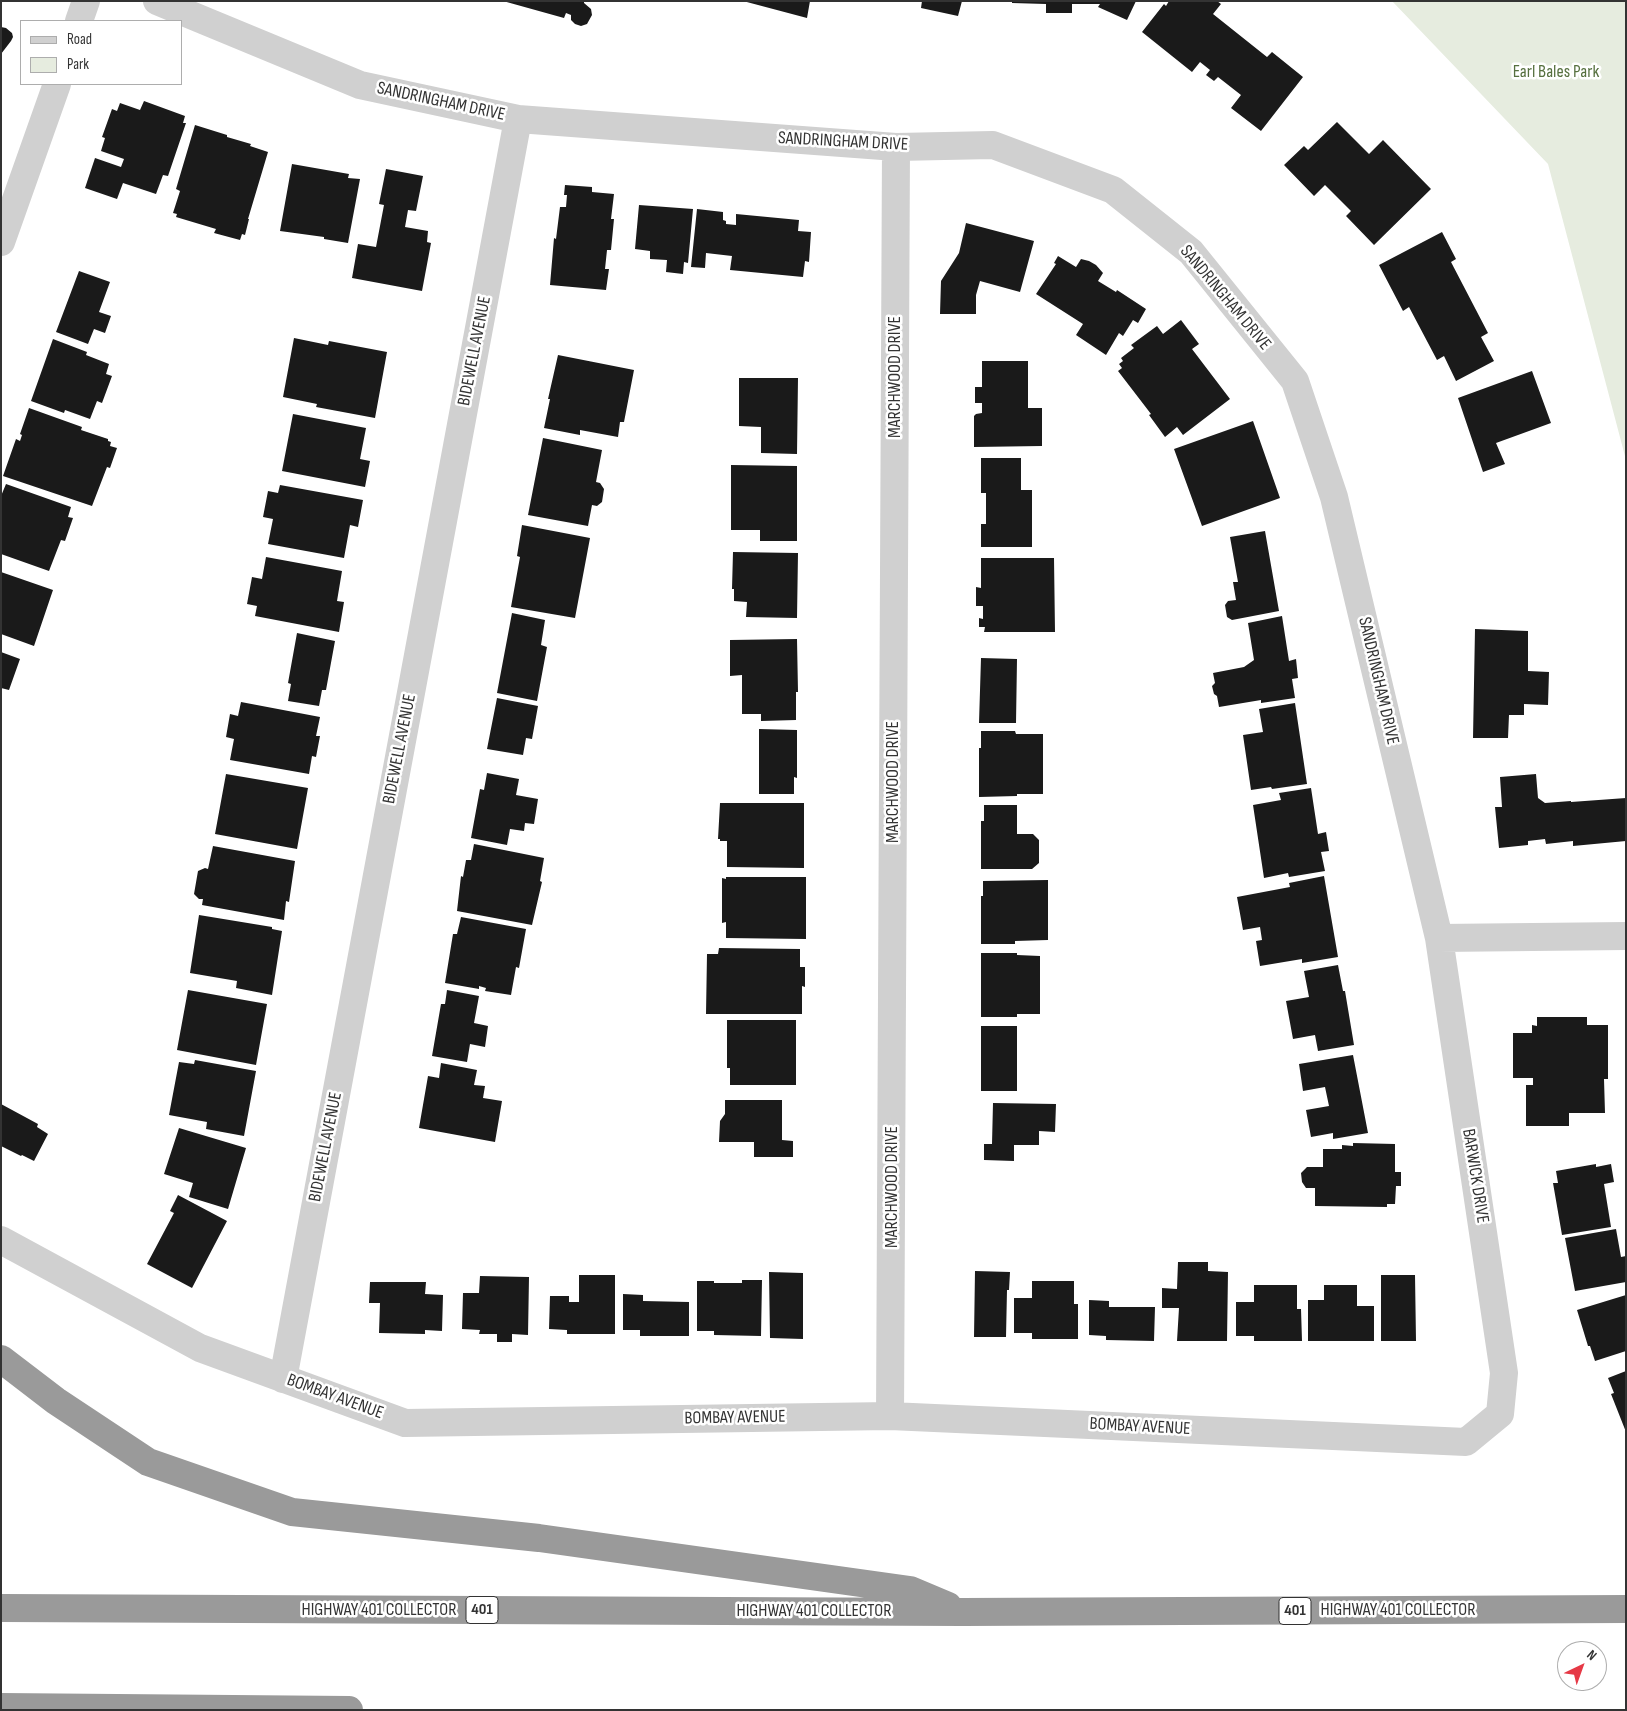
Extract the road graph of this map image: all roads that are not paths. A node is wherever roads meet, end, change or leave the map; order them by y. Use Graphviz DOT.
graph roads {
  1 [pos="86,1"];
  2 [pos="157,1"];
  3 [pos="79,20"];
  4 [pos="57,85"];
  5 [pos="518,119"];
  6 [pos="896,147"];
  7 [pos="1,242"];
  8 [pos="1626,936"];
  9 [pos="1439,938"];
  10 [pos="1,1240"];
  11 [pos="1,1359"];
  12 [pos="283,1379"];
  13 [pos="1500,1414"];
  14 [pos="890,1416"];
  15 [pos="1,1608"];
  16 [pos="1626,1609"];
  17 [pos="964,1612"];
  18 [pos="1,1707"];
  19 [pos="349,1710"];
  1 -- 3 [label="street"];
  2 -- 5 [label="street, SANDRINGHAM DRIVE"];
  4 -- 7 [label="street"];
  5 -- 6 [label="street, SANDRINGHAM DRIVE"];
  5 -- 12 [label="street, BIDEWELL AVENUE"];
  6 -- 9 [label="street, SANDRINGHAM DRIVE"];
  6 -- 14 [label="street, MARCHWOOD DRIVE"];
  8 -- 9 [label="street"];
  9 -- 13 [label="street, BARWICK DRIVE"];
  10 -- 12 [label="street, BOMBAY AVENUE"];
  11 -- 17 [label="highway"];
  12 -- 14 [label="street, BOMBAY AVENUE"];
  13 -- 14 [label="street, BOMBAY AVENUE"];
  15 -- 17 [label="highway, HIGHWAY 401 COLLECTOR / 401"];
  16 -- 17 [label="highway, HIGHWAY 401 COLLECTOR / 401"];
  18 -- 19 [label="highway"];
}
